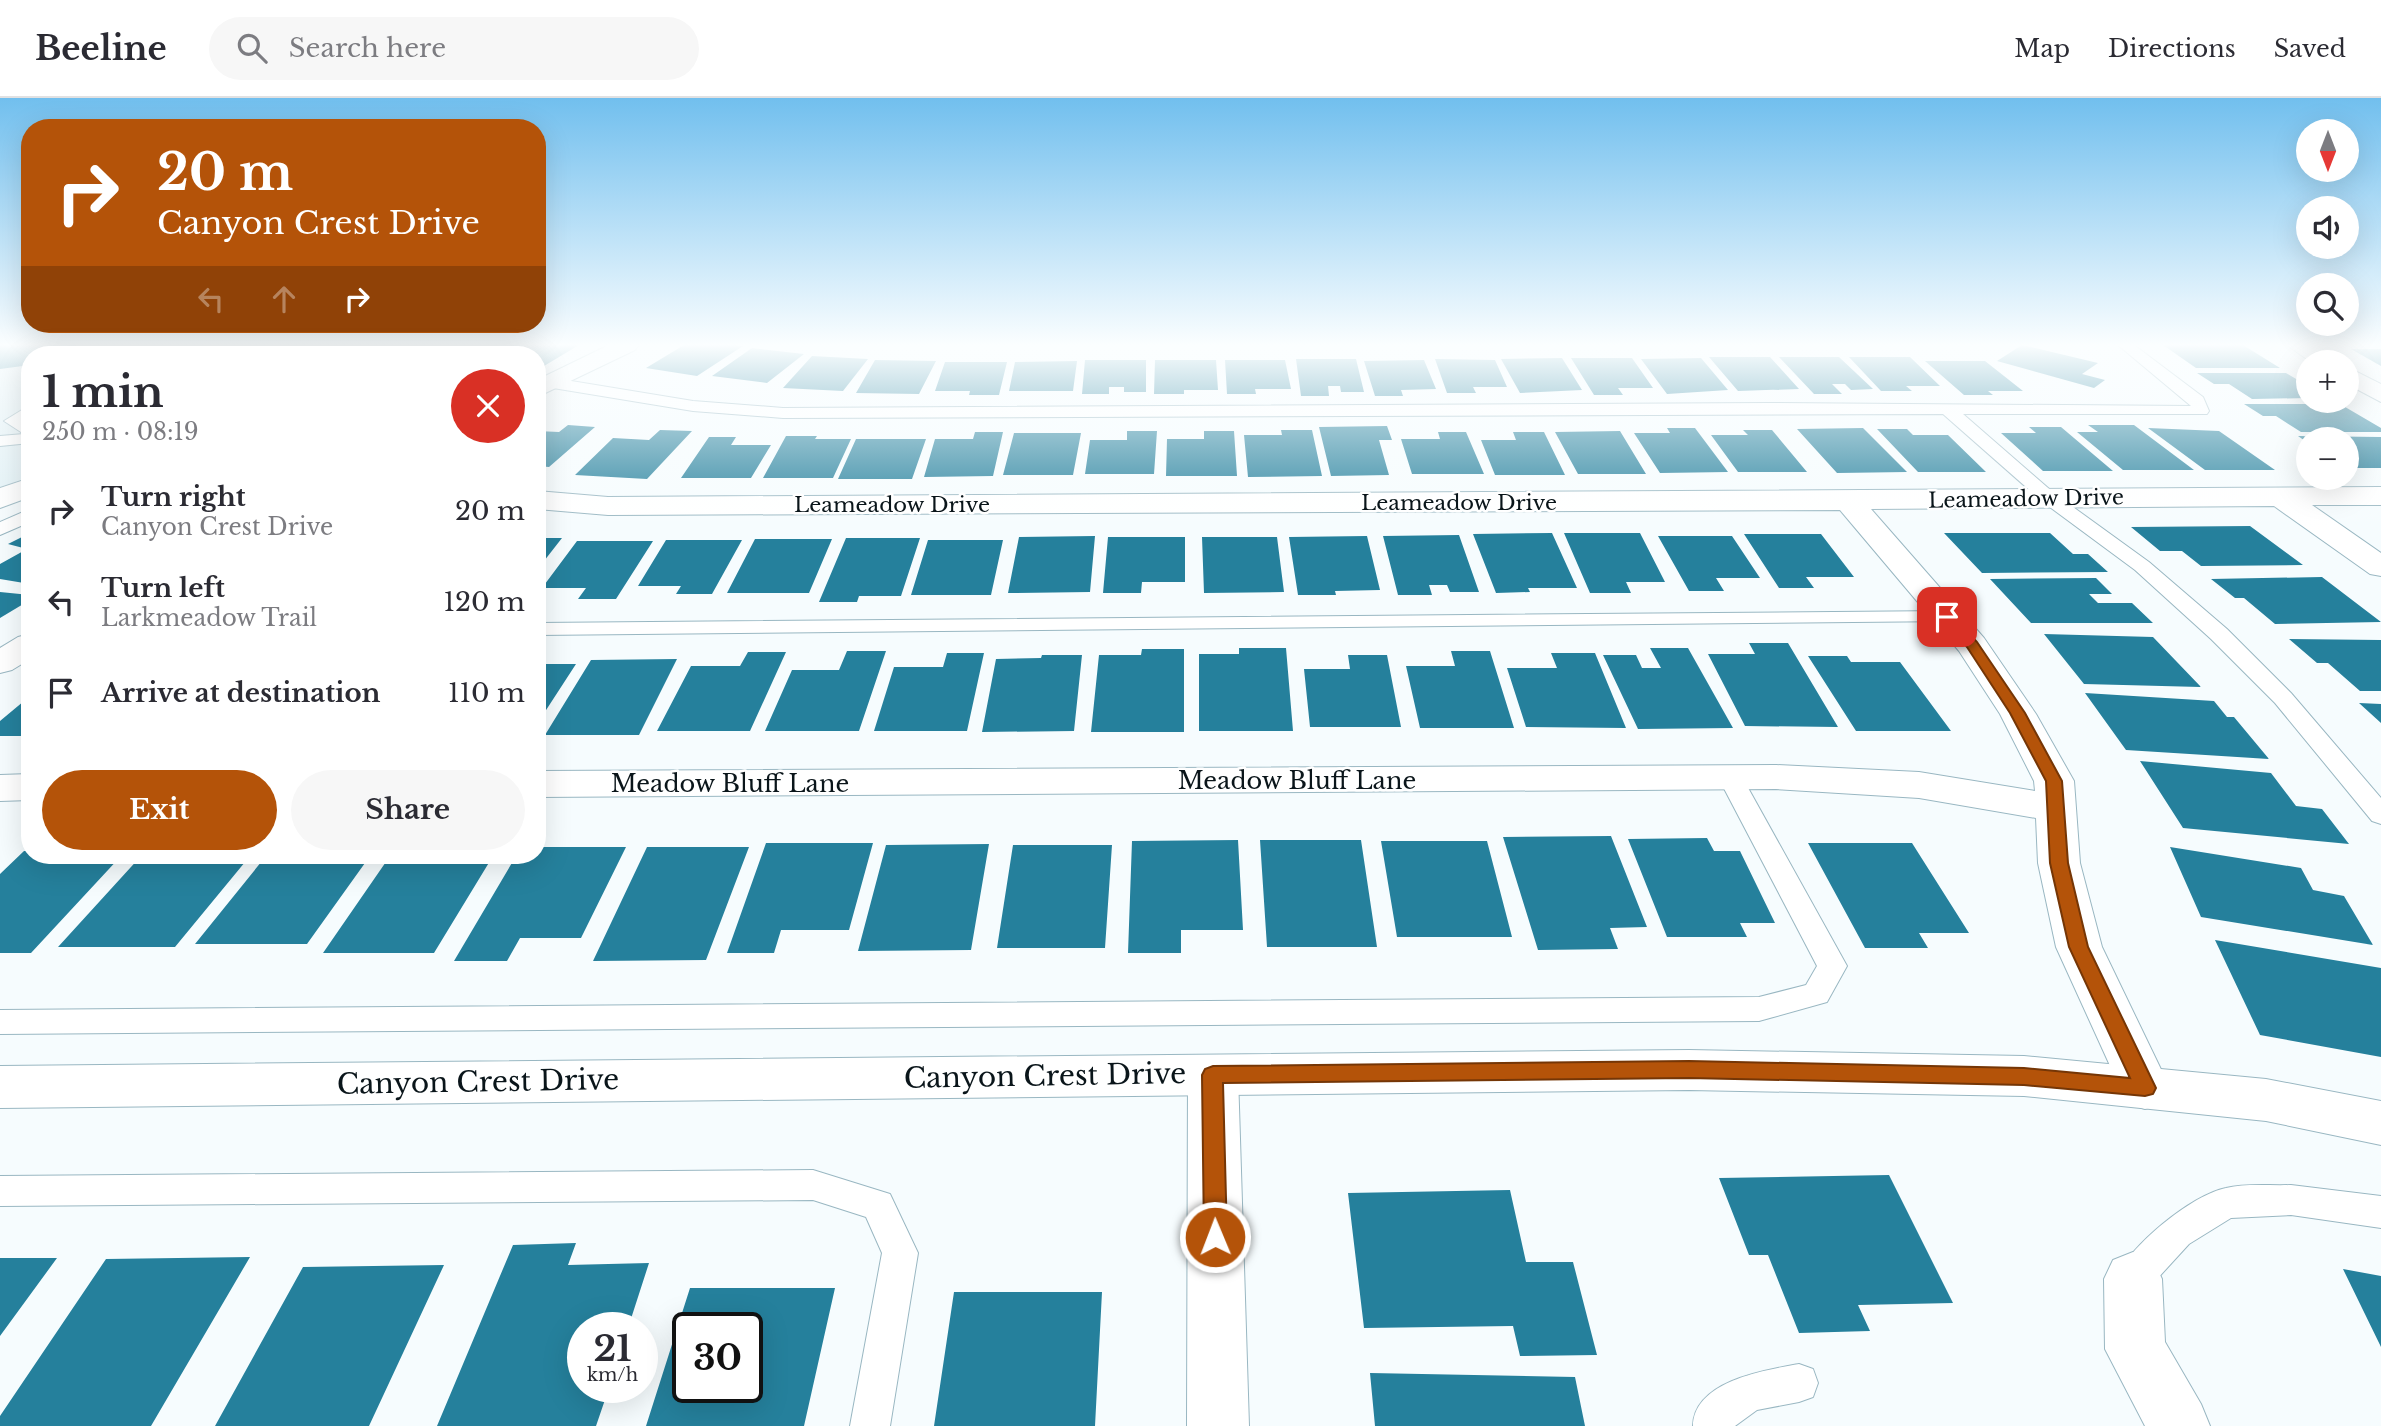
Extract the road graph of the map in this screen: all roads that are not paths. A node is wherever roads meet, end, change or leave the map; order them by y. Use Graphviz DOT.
graph roads {
  1 [pos="706,407"];
  2 [pos="2200,407"];
  3 [pos="1949,411"];
  4 [pos="21,416"];
  5 [pos="21,426"];
  6 [pos="21,439"];
  7 [pos="0,441"];
  8 [pos="21,490"];
  9 [pos="2381,496"];
  10 [pos="2281,497"];
  11 [pos="2049,498"];
  12 [pos="0,499"];
  13 [pos="546,501"];
  14 [pos="1848,501"];
  15 [pos="21,520"];
  16 [pos="0,530"];
  17 [pos="2381,567"];
  18 [pos="1947,617"];
  19 [pos="546,629"];
  20 [pos="21,650"];
  21 [pos="0,663"];
  22 [pos="1730,777"];
  23 [pos="546,784"];
  24 [pos="21,787"];
  25 [pos="0,788"];
  26 [pos="2056,808"];
  27 [pos="2381,814"];
  28 [pos="0,1022"];
  29 [pos="1213,1075"];
  30 [pos="0,1087"];
  31 [pos="2145,1088"];
  32 [pos="2381,1123"];
  33 [pos="0,1191"];
  34 [pos="2381,1212"];
  35 [pos="2133,1279"];
  36 [pos="1799,1382"];
  37 [pos="870,1426"];
  38 [pos="1219,1426"];
  39 [pos="1713,1426"];
  40 [pos="2179,1426"];
  1 -- 3 [label="lane"];
  2 -- 3 [label="lane"];
  3 -- 11 [label="lane"];
  4 -- 5 [label="lane"];
  6 -- 7 [label="lane"];
  8 -- 12 [label="street"];
  9 -- 10 [label="street, Leameadow Drive"];
  10 -- 11 [label="street, Leameadow Drive"];
  10 -- 17 [label="street"];
  11 -- 14 [label="street, Leameadow Drive"];
  11 -- 27 [label="lane"];
  13 -- 14 [label="street, Leameadow Drive"];
  14 -- 18 [label="street"];
  15 -- 16 [label="lane"];
  18 -- 19 [label="lane"];
  18 -- 26 [label="street"];
  20 -- 21 [label="street"];
  22 -- 23 [label="street, Meadow Bluff Lane"];
  22 -- 26 [label="street, Meadow Bluff Lane"];
  22 -- 28 [label="lane"];
  24 -- 25 [label="street"];
  26 -- 31 [label="street"];
  29 -- 30 [label="street, Canyon Crest Drive"];
  29 -- 31 [label="street, Canyon Crest Drive"];
  29 -- 38 [label="street"];
  31 -- 32 [label="street, Canyon Crest Drive"];
  33 -- 37 [label="lane"];
  34 -- 35 [label="lane"];
  35 -- 40 [label="street"];
  36 -- 39 [label="lane"];
}
